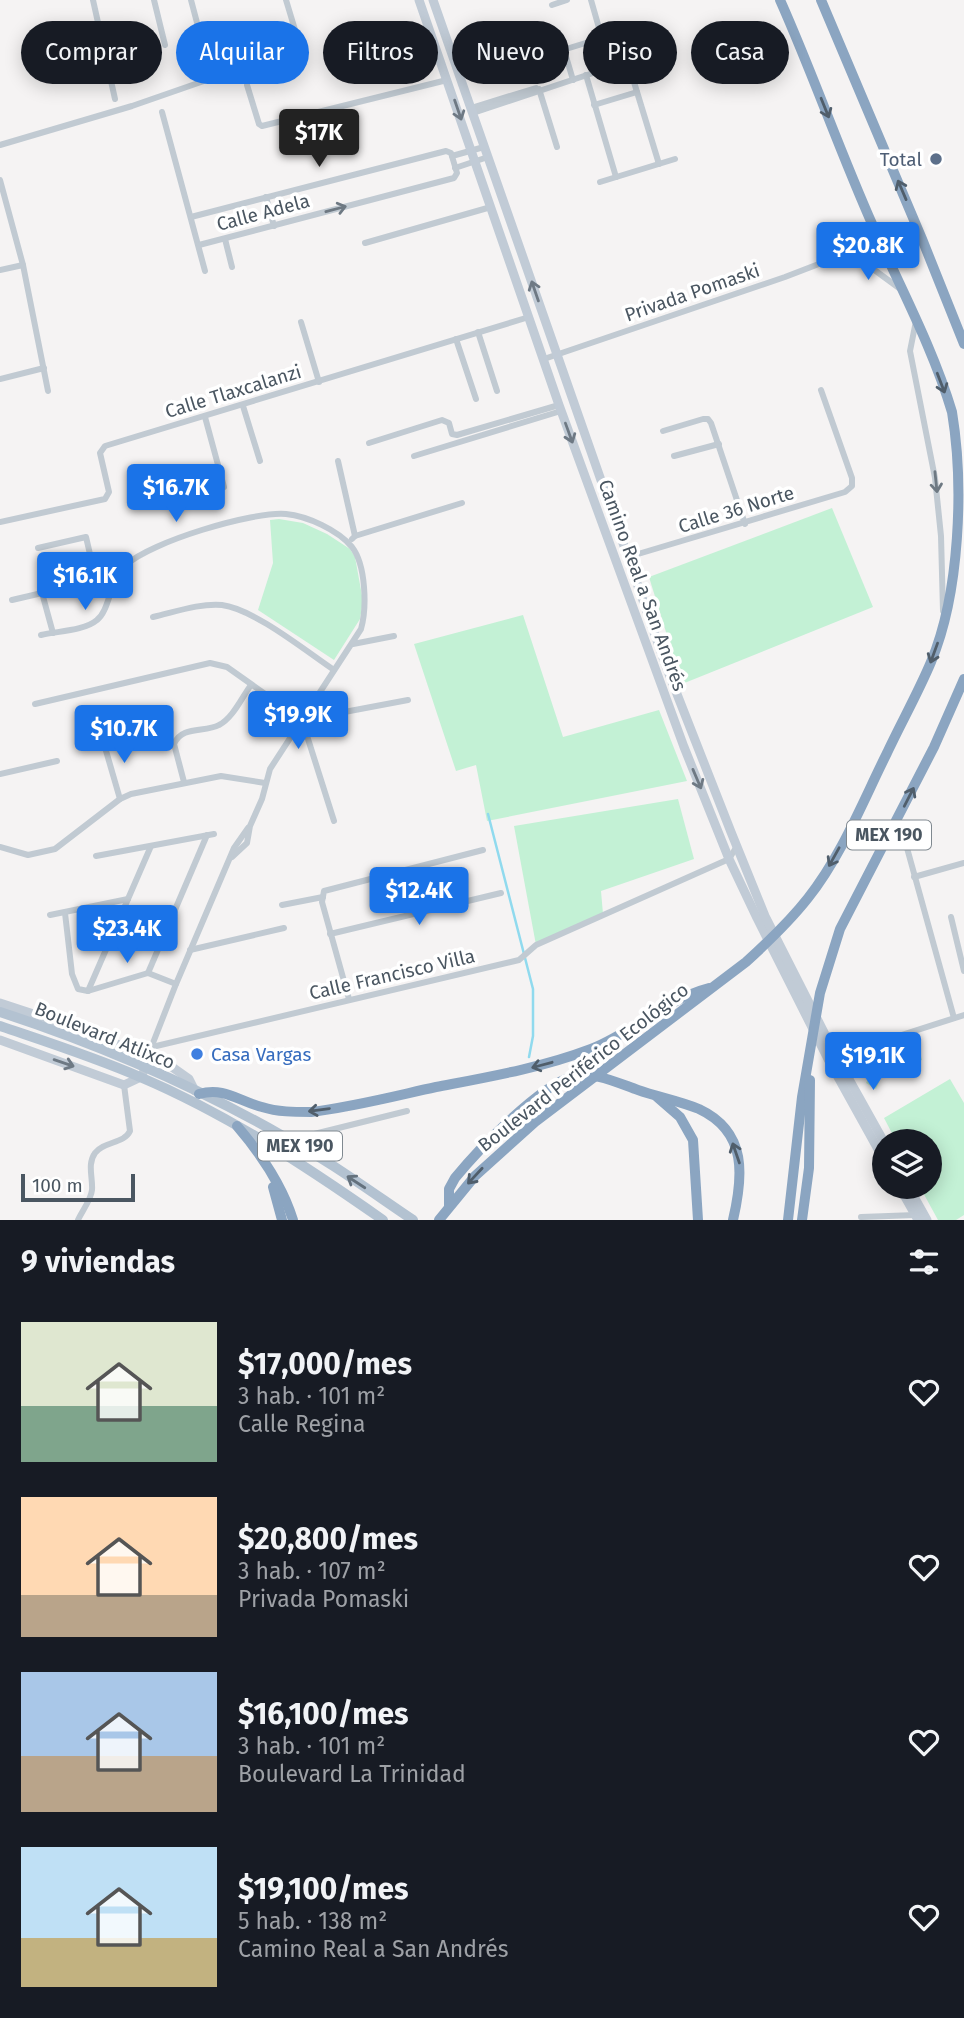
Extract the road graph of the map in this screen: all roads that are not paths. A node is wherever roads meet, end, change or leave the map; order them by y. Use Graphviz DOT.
graph roads {
  1 [pos="93,0"];
  2 [pos="154,0"];
  3 [pos="191,0"];
  4 [pos="286,0"];
  5 [pos="419,0"];
  6 [pos="433,0"];
  7 [pos="567,0"];
  8 [pos="592,0"];
  9 [pos="780,0"];
  10 [pos="821,0"];
  11 [pos="552,5"];
  12 [pos="197,21"];
  13 [pos="292,21"];
  14 [pos="598,21"];
  15 [pos="583,43"];
  16 [pos="164,45"];
  17 [pos="583,76"];
  18 [pos="447,80"];
  19 [pos="573,80"];
  20 [pos="195,84"];
  21 [pos="588,84"];
  22 [pos="635,84"];
  23 [pos="247,85"];
  24 [pos="539,89"];
  25 [pos="637,92"];
  26 [pos="115,99"];
  27 [pos="594,105"];
  28 [pos="472,111"];
  29 [pos="162,112"];
  30 [pos="0,145"];
  31 [pos="484,147"];
  32 [pos="557,147"];
  33 [pos="471,150"];
  34 [pos="450,154"];
  35 [pos="488,157"];
  36 [pos="675,159"];
  37 [pos="475,161"];
  38 [pos="659,164"];
  39 [pos="455,168"];
  40 [pos="616,177"];
  41 [pos="0,180"];
  42 [pos="600,181"];
  43 [pos="266,197"];
  44 [pos="491,207"];
  45 [pos="191,217"];
  46 [pos="274,226"];
  47 [pos="876,231"];
  48 [pos="225,239"];
  49 [pos="365,243"];
  50 [pos="199,245"];
  51 [pos="850,252"];
  52 [pos="23,265"];
  53 [pos="232,267"];
  54 [pos="0,270"];
  55 [pos="205,271"];
  56 [pos="901,290"];
  57 [pos="528,317"];
  58 [pos="916,319"];
  59 [pos="301,322"];
  60 [pos="478,332"];
  61 [pos="456,339"];
  62 [pos="964,345"];
  63 [pos="558,355"];
  64 [pos="544,359"];
  65 [pos="44,368"];
  66 [pos="0,379"];
  67 [pos="319,382"];
  68 [pos="821,390"];
  69 [pos="48,391"];
  70 [pos="497,391"];
  71 [pos="476,399"];
  72 [pos="243,406"];
  73 [pos="560,408"];
  74 [pos="205,417"];
  75 [pos="663,431"];
  76 [pos="369,443"];
  77 [pos="719,444"];
  78 [pos="592,455"];
  79 [pos="414,456"];
  80 [pos="674,456"];
  81 [pos="579,460"];
  82 [pos="260,461"];
  83 [pos="338,461"];
  84 [pos="224,486"];
  85 [pos="462,503"];
  86 [pos="0,522"];
  87 [pos="744,524"];
  88 [pos="355,536"];
  89 [pos="349,544"];
  90 [pos="38,548"];
  91 [pos="628,557"];
  92 [pos="112,585"];
  93 [pos="12,600"];
  94 [pos="153,617"];
  95 [pos="944,623"];
  96 [pos="53,633"];
  97 [pos="41,635"];
  98 [pos="394,636"];
  99 [pos="353,644"];
  100 [pos="334,670"];
  101 [pos="964,679"];
  102 [pos="251,685"];
  103 [pos="408,700"];
  104 [pos="35,704"];
  105 [pos="302,720"];
  106 [pos="102,737"];
  107 [pos="694,740"];
  108 [pos="684,747"];
  109 [pos="57,761"];
  110 [pos="0,774"];
  111 [pos="184,782"];
  112 [pos="265,783"];
  113 [pos="120,799"];
  114 [pos="334,821"];
  115 [pos="151,846"];
  116 [pos="737,846"];
  117 [pos="0,847"];
  118 [pos="907,848"];
  119 [pos="483,850"];
  120 [pos="96,856"];
  121 [pos="729,859"];
  122 [pos="964,863"];
  123 [pos="914,877"];
  124 [pos="501,893"];
  125 [pos="323,894"];
  126 [pos="128,899"];
  127 [pos="282,905"];
  128 [pos="65,913"];
  129 [pos="50,915"];
  130 [pos="951,917"];
  131 [pos="284,928"];
  132 [pos="330,934"];
  133 [pos="190,950"];
  134 [pos="964,971"];
  135 [pos="148,973"];
  136 [pos="176,984"];
  137 [pos="715,986"];
  138 [pos="88,991"];
  139 [pos="349,999"];
  140 [pos="0,1004"];
  141 [pos="7,1011"];
  142 [pos="964,1015"];
  143 [pos="954,1018"];
  144 [pos="1,1028"];
  145 [pos="0,1040"];
  146 [pos="152,1046"];
  147 [pos="810,1056"];
  148 [pos="149,1057"];
  149 [pos="832,1058"];
  150 [pos="143,1072"];
  151 [pos="124,1085"];
  152 [pos="197,1093"];
  153 [pos="656,1096"];
  154 [pos="407,1111"];
  155 [pos="235,1124"];
  156 [pos="876,1129"];
  157 [pos="872,1136"];
  158 [pos="290,1140"];
  159 [pos="907,1199"];
  160 [pos="915,1199"];
  161 [pos="449,1206"];
  162 [pos="861,1217"];
  163 [pos="917,1217"];
  164 [pos="78,1220"];
  165 [pos="282,1220"];
  166 [pos="293,1220"];
  167 [pos="383,1220"];
  168 [pos="413,1220"];
  169 [pos="439,1220"];
  170 [pos="698,1220"];
  171 [pos="733,1220"];
  172 [pos="788,1220"];
  173 [pos="802,1220"];
  174 [pos="926,1220"];
  1 -- 26 [label="street"];
  2 -- 16 [label="street"];
  3 -- 12 [label="street"];
  4 -- 13 [label="street"];
  5 -- 18 [label="main road, Camino Real a San Andrés"];
  6 -- 28 [label="main road, Camino Real a San Andrés"];
  7 -- 11 [label="street"];
  8 -- 14 [label="street"];
  9 -- 47 [label="highway, MEX 190, one-way"];
  62 -- 10 [label="highway, one-way"];
  15 -- 19 [label="street"];
  17 -- 19 [label="street"];
  18 -- 23 [label="street"];
  18 -- 33 [label="main road, Camino Real a San Andrés, one-way"];
  19 -- 24 [label="street"];
  20 -- 30 [label="street"];
  21 -- 27 [label="street"];
  22 -- 25 [label="street"];
  24 -- 28 [label="street"];
  24 -- 32 [label="street"];
  25 -- 27 [label="street"];
  25 -- 38 [label="street"];
  27 -- 40 [label="street"];
  28 -- 31 [label="main road, Camino Real a San Andrés"];
  29 -- 45 [label="street"];
  31 -- 33 [label="street"];
  31 -- 35 [label="main road, Camino Real a San Andrés"];
  33 -- 34 [label="street"];
  33 -- 37 [label="main road, Camino Real a San Andrés"];
  34 -- 39 [label="street"];
  34 -- 43 [label="street"];
  35 -- 37 [label="street"];
  63 -- 35 [label="main road, Camino Real a San Andrés, one-way"];
  36 -- 38 [label="street"];
  37 -- 39 [label="street"];
  37 -- 44 [label="main road, Camino Real a San Andrés"];
  38 -- 40 [label="street"];
  46 -- 39 [label="street, Calle Adela, one-way"];
  40 -- 42 [label="street"];
  41 -- 52 [label="street"];
  43 -- 45 [label="street"];
  43 -- 46 [label="street"];
  44 -- 49 [label="street"];
  44 -- 57 [label="main road, Camino Real a San Andrés"];
  45 -- 50 [label="street"];
  46 -- 48 [label="street, Calle Adela"];
  47 -- 51 [label="street, Privada Pomaski"];
  47 -- 56 [label="highway, MEX 190"];
  48 -- 50 [label="street, Calle Adela"];
  48 -- 53 [label="street"];
  50 -- 55 [label="street"];
  51 -- 56 [label="street"];
  51 -- 63 [label="street, Privada Pomaski"];
  52 -- 54 [label="street"];
  52 -- 65 [label="street"];
  56 -- 58 [label="highway, MEX 190"];
  57 -- 60 [label="street, Calle Tlaxcalanzi"];
  57 -- 64 [label="main road, Camino Real a San Andrés"];
  58 -- 95 [label="street, one-way"];
  58 -- 95 [label="highway, MEX 190, one-way"];
  59 -- 67 [label="street"];
  60 -- 61 [label="street, Calle Tlaxcalanzi"];
  60 -- 70 [label="street"];
  61 -- 67 [label="street, Calle Tlaxcalanzi"];
  61 -- 71 [label="street"];
  63 -- 64 [label="street, Privada Pomaski"];
  63 -- 78 [label="main road, Camino Real a San Andrés"];
  64 -- 73 [label="main road, Camino Real a San Andrés"];
  65 -- 66 [label="street"];
  65 -- 69 [label="street"];
  67 -- 72 [label="street, Calle Tlaxcalanzi"];
  68 -- 87 [label="street, Calle 36 Norte"];
  72 -- 74 [label="street, Calle Tlaxcalanzi"];
  72 -- 82 [label="street"];
  73 -- 76 [label="street"];
  73 -- 79 [label="street"];
  73 -- 81 [label="main road, Camino Real a San Andrés, one-way"];
  74 -- 84 [label="street"];
  74 -- 86 [label="street, Calle Tlaxcalanzi"];
  75 -- 77 [label="street"];
  77 -- 80 [label="street"];
  77 -- 87 [label="street"];
  78 -- 81 [label="main road"];
  78 -- 91 [label="main road, Camino Real a San Andrés"];
  81 -- 108 [label="main road, Camino Real a San Andrés"];
  83 -- 88 [label="street"];
  85 -- 88 [label="street"];
  87 -- 91 [label="street, Calle 36 Norte"];
  88 -- 89 [label="street"];
  89 -- 92 [label="street"];
  89 -- 99 [label="street"];
  90 -- 92 [label="street"];
  91 -- 107 [label="main road, Camino Real a San Andrés"];
  92 -- 96 [label="street"];
  93 -- 96 [label="street"];
  94 -- 100 [label="street"];
  95 -- 137 [label="highway, Boulevard Periférico Ecológico / MEX 190, one-way"];
  96 -- 97 [label="street"];
  98 -- 99 [label="street"];
  99 -- 100 [label="street"];
  100 -- 105 [label="street"];
  147 -- 101 [label="highway, MEX 190, one-way"];
  102 -- 104 [label="street"];
  102 -- 105 [label="street"];
  102 -- 111 [label="street"];
  103 -- 105 [label="street"];
  105 -- 112 [label="street"];
  105 -- 114 [label="street"];
  106 -- 113 [label="street"];
  107 -- 108 [label="main road"];
  107 -- 116 [label="main road, Camino Real a San Andrés"];
  108 -- 121 [label="main road, Camino Real a San Andrés, one-way"];
  109 -- 110 [label="street"];
  111 -- 112 [label="street"];
  111 -- 113 [label="street"];
  112 -- 133 [label="street"];
  113 -- 117 [label="street"];
  115 -- 120 [label="street"];
  115 -- 126 [label="street"];
  115 -- 135 [label="street"];
  116 -- 121 [label="street"];
  116 -- 149 [label="main road, Camino Real a San Andrés"];
  118 -- 123 [label="street"];
  119 -- 125 [label="street"];
  121 -- 139 [label="street, Calle Francisco Villa"];
  121 -- 149 [label="main road, Camino Real a San Andrés"];
  122 -- 123 [label="street"];
  123 -- 143 [label="street"];
  124 -- 132 [label="street"];
  125 -- 127 [label="street"];
  125 -- 132 [label="street"];
  126 -- 128 [label="street"];
  126 -- 138 [label="street"];
  128 -- 129 [label="street"];
  128 -- 138 [label="street"];
  130 -- 134 [label="street"];
  131 -- 133 [label="street"];
  132 -- 139 [label="street"];
  133 -- 136 [label="street"];
  135 -- 136 [label="street"];
  135 -- 138 [label="street"];
  136 -- 146 [label="street"];
  137 -- 152 [label="highway, one-way"];
  137 -- 161 [label="highway, Boulevard Periférico Ecológico, one-way"];
  139 -- 146 [label="street, Calle Francisco Villa"];
  140 -- 141 [label="main road"];
  141 -- 144 [label="street"];
  141 -- 148 [label="main road"];
  141 -- 150 [label="main road, Boulevard Atlixco / MEX 190"];
  142 -- 143 [label="street"];
  143 -- 149 [label="street"];
  144 -- 150 [label="main road, MEX 190"];
  145 -- 151 [label="main road, one-way"];
  146 -- 148 [label="street"];
  147 -- 172 [label="highway"];
  147 -- 173 [label="highway"];
  148 -- 150 [label="main road"];
  148 -- 152 [label="main road"];
  149 -- 156 [label="main road, Camino Real a San Andrés"];
  149 -- 157 [label="main road, Camino Real a San Andrés"];
  150 -- 151 [label="main road"];
  150 -- 152 [label="main road, Boulevard Atlixco / MEX 190"];
  150 -- 155 [label="main road, Boulevard Atlixco / MEX 190"];
  151 -- 164 [label="street"];
  152 -- 158 [label="main road, Boulevard Atlixco / MEX 190"];
  153 -- 161 [label="highway"];
  153 -- 170 [label="highway"];
  171 -- 153 [label="highway, one-way"];
  154 -- 158 [label="street"];
  155 -- 165 [label="highway"];
  155 -- 166 [label="highway"];
  155 -- 167 [label="main road, Boulevard Atlixco / MEX 190"];
  168 -- 158 [label="main road, Boulevard Atlixco / MEX 190, one-way"];
  159 -- 163 [label="main road"];
  160 -- 174 [label="main road"];
  161 -- 169 [label="highway, Boulevard Periférico Ecológico"];
  162 -- 163 [label="street"];
}
